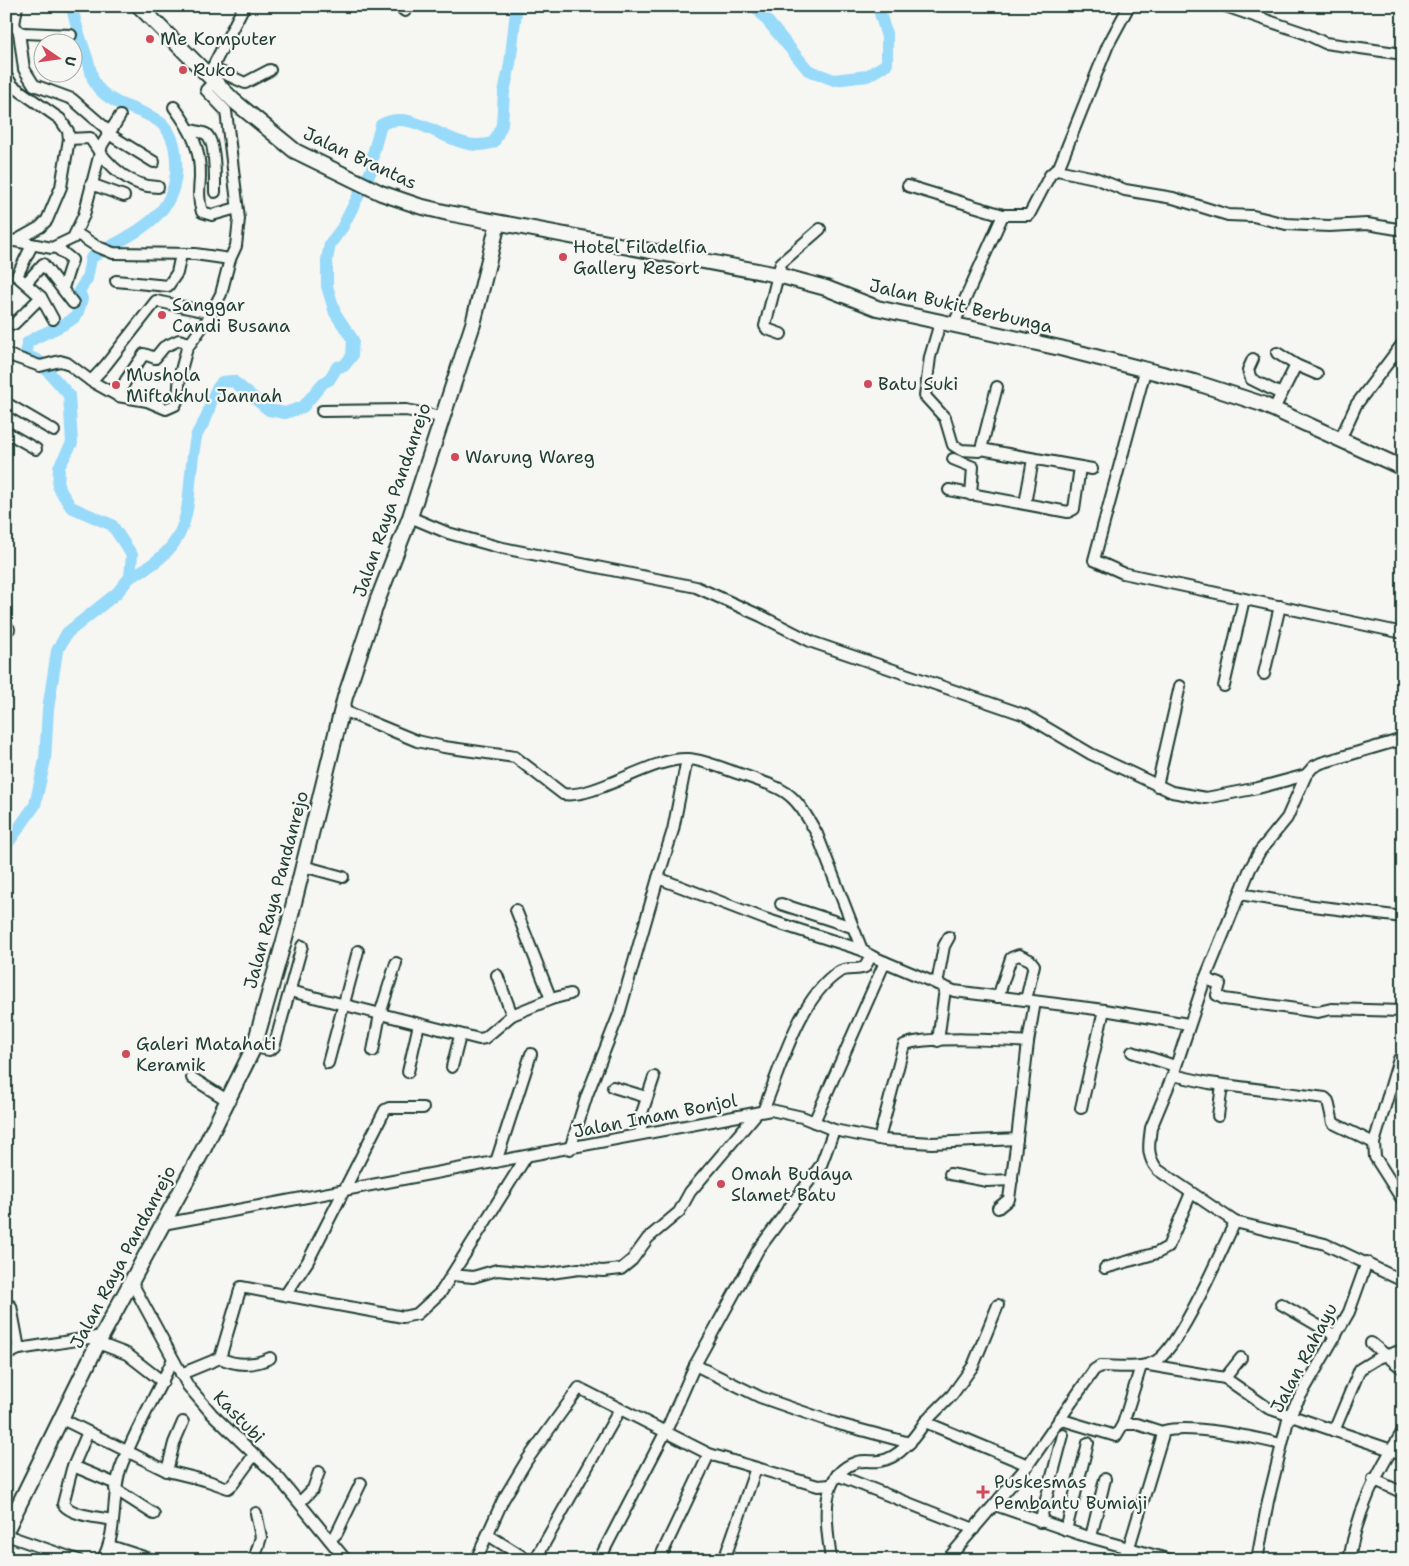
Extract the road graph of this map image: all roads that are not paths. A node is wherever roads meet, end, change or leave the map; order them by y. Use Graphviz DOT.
graph roads {
  1 [pos="17,6"];
  2 [pos="139,6"];
  3 [pos="244,6"];
  4 [pos="1129,6"];
  5 [pos="1224,6"];
  6 [pos="13,27"];
  7 [pos="49,32"];
  8 [pos="1403,54"];
  9 [pos="270,70"];
  10 [pos="211,75"];
  11 [pos="6,76"];
  12 [pos="174,107"];
  13 [pos="120,116"];
  14 [pos="190,130"];
  15 [pos="108,132"];
  16 [pos="69,139"];
  17 [pos="99,152"];
  18 [pos="154,162"];
  19 [pos="1057,170"];
  20 [pos="91,184"];
  21 [pos="908,186"];
  22 [pos="158,187"];
  23 [pos="215,192"];
  24 [pos="124,196"];
  25 [pos="237,208"];
  26 [pos="1003,215"];
  27 [pos="498,223"];
  28 [pos="820,229"];
  29 [pos="1403,230"];
  30 [pos="76,233"];
  31 [pos="11,240"];
  32 [pos="32,245"];
  33 [pos="52,248"];
  34 [pos="181,254"];
  35 [pos="230,259"];
  36 [pos="42,264"];
  37 [pos="778,275"];
  38 [pos="116,282"];
  39 [pos="26,283"];
  40 [pos="63,288"];
  41 [pos="41,297"];
  42 [pos="74,303"];
  43 [pos="212,313"];
  44 [pos="53,319"];
  45 [pos="14,324"];
  46 [pos="947,324"];
  47 [pos="781,334"];
  48 [pos="190,343"];
  49 [pos="1403,343"];
  50 [pos="1277,353"];
  51 [pos="6,354"];
  52 [pos="1253,359"];
  53 [pos="1296,365"];
  54 [pos="1145,371"];
  55 [pos="1317,374"];
  56 [pos="91,381"];
  57 [pos="997,387"];
  58 [pos="1281,394"];
  59 [pos="118,396"];
  60 [pos="6,403"];
  61 [pos="1274,409"];
  62 [pos="322,411"];
  63 [pos="441,417"];
  64 [pos="54,431"];
  65 [pos="6,432"];
  66 [pos="1340,440"];
  67 [pos="36,449"];
  68 [pos="981,449"];
  69 [pos="1033,458"];
  70 [pos="953,459"];
  71 [pos="1080,467"];
  72 [pos="1403,468"];
  73 [pos="1092,469"];
  74 [pos="949,490"];
  75 [pos="971,495"];
  76 [pos="1025,504"];
  77 [pos="410,517"];
  78 [pos="1244,599"];
  79 [pos="1280,606"];
  80 [pos="1403,634"];
  81 [pos="1264,674"];
  82 [pos="1180,686"];
  83 [pos="1224,686"];
  84 [pos="342,710"];
  85 [pos="1403,739"];
  86 [pos="687,759"];
  87 [pos="1306,775"];
  88 [pos="1157,786"];
  89 [pos="303,866"];
  90 [pos="343,878"];
  91 [pos="658,878"];
  92 [pos="1236,903"];
  93 [pos="781,904"];
  94 [pos="516,910"];
  95 [pos="1403,917"];
  96 [pos="852,927"];
  97 [pos="949,937"];
  98 [pos="302,946"];
  99 [pos="358,951"];
  100 [pos="866,953"];
  101 [pos="885,962"];
  102 [pos="396,963"];
  103 [pos="497,976"];
  104 [pos="1210,981"];
  105 [pos="941,986"];
  106 [pos="290,991"];
  107 [pos="570,994"];
  108 [pos="998,997"];
  109 [pos="551,999"];
  110 [pos="1031,1001"];
  111 [pos="343,1004"];
  112 [pos="1104,1010"];
  113 [pos="1403,1011"];
  114 [pos="380,1014"];
  115 [pos="512,1015"];
  116 [pos="419,1024"];
  117 [pos="1188,1024"];
  118 [pos="460,1036"];
  119 [pos="938,1042"];
  120 [pos="1028,1042"];
  121 [pos="254,1047"];
  122 [pos="373,1051"];
  123 [pos="1132,1052"];
  124 [pos="531,1054"];
  125 [pos="1399,1059"];
  126 [pos="328,1063"];
  127 [pos="452,1067"];
  128 [pos="408,1072"];
  129 [pos="1177,1073"];
  130 [pos="654,1077"];
  131 [pos="192,1078"];
  132 [pos="1222,1085"];
  133 [pos="613,1087"];
  134 [pos="646,1097"];
  135 [pos="227,1100"];
  136 [pos="423,1108"];
  137 [pos="1082,1108"];
  138 [pos="760,1112"];
  139 [pos="1218,1116"];
  140 [pos="814,1122"];
  141 [pos="834,1130"];
  142 [pos="641,1133"];
  143 [pos="879,1139"];
  144 [pos="1017,1139"];
  145 [pos="1374,1143"];
  146 [pos="570,1149"];
  147 [pos="526,1157"];
  148 [pos="496,1162"];
  149 [pos="950,1174"];
  150 [pos="1012,1180"];
  151 [pos="344,1192"];
  152 [pos="1191,1193"];
  153 [pos="1403,1201"];
  154 [pos="998,1208"];
  155 [pos="1235,1222"];
  156 [pos="162,1224"];
  157 [pos="1367,1262"];
  158 [pos="1105,1268"];
  159 [pos="452,1275"];
  160 [pos="131,1281"];
  161 [pos="1403,1281"];
  162 [pos="286,1294"];
  163 [pos="1281,1304"];
  164 [pos="998,1305"];
  165 [pos="11,1306"];
  166 [pos="1336,1336"];
  167 [pos="100,1340"];
  168 [pos="1371,1343"];
  169 [pos="19,1349"];
  170 [pos="1403,1350"];
  171 [pos="1387,1354"];
  172 [pos="6,1355"];
  173 [pos="220,1358"];
  174 [pos="270,1358"];
  175 [pos="1241,1358"];
  176 [pos="173,1359"];
  177 [pos="695,1366"];
  178 [pos="1144,1366"];
  179 [pos="1403,1368"];
  180 [pos="181,1374"];
  181 [pos="1225,1378"];
  182 [pos="163,1382"];
  183 [pos="620,1408"];
  184 [pos="1288,1416"];
  185 [pos="60,1418"];
  186 [pos="1059,1419"];
  187 [pos="183,1422"];
  188 [pos="925,1422"];
  189 [pos="1123,1424"];
  190 [pos="666,1431"];
  191 [pos="1334,1431"];
  192 [pos="1403,1431"];
  193 [pos="88,1432"];
  194 [pos="1162,1432"];
  195 [pos="1063,1435"];
  196 [pos="910,1443"];
  197 [pos="1088,1443"];
  198 [pos="1281,1444"];
  199 [pos="1391,1450"];
  200 [pos="127,1451"];
  201 [pos="709,1454"];
  202 [pos="1403,1454"];
  203 [pos="254,1455"];
  204 [pos="1028,1465"];
  205 [pos="73,1466"];
  206 [pos="756,1468"];
  207 [pos="167,1470"];
  208 [pos="319,1472"];
  209 [pos="837,1475"];
  210 [pos="1105,1479"];
  211 [pos="1373,1479"];
  212 [pos="361,1483"];
  213 [pos="831,1485"];
  214 [pos="116,1486"];
  215 [pos="1403,1494"];
  216 [pos="300,1502"];
  217 [pos="995,1506"];
  218 [pos="256,1513"];
  219 [pos="154,1514"];
  220 [pos="112,1520"];
  221 [pos="1040,1522"];
  222 [pos="974,1529"];
  223 [pos="1066,1530"];
  224 [pos="6,1532"];
  225 [pos="488,1535"];
  226 [pos="6,1536"];
  227 [pos="1091,1537"];
  228 [pos="330,1540"];
  229 [pos="110,1546"];
  230 [pos="1129,1547"];
  231 [pos="78,1560"];
  232 [pos="102,1560"];
  233 [pos="154,1560"];
  234 [pos="254,1560"];
  235 [pos="346,1560"];
  236 [pos="476,1560"];
  237 [pos="528,1560"];
  238 [pos="535,1560"];
  239 [pos="599,1560"];
  240 [pos="659,1560"];
  241 [pos="724,1560"];
  242 [pos="831,1560"];
  243 [pos="948,1560"];
  244 [pos="1123,1560"];
  245 [pos="1171,1560"];
  246 [pos="1258,1560"];
  247 [pos="1349,1560"];
  1 -- 6 [label="street"];
  2 -- 10 [label="main road, Jalan Brantas"];
  3 -- 10 [label="street"];
  4 -- 19 [label="street"];
  5 -- 8 [label="street"];
  6 -- 7 [label="street"];
  6 -- 15 [label="street"];
  9 -- 10 [label="street"];
  10 -- 25 [label="street"];
  10 -- 27 [label="main road, Jalan Brantas"];
  11 -- 16 [label="street"];
  12 -- 14 [label="street"];
  13 -- 15 [label="street"];
  14 -- 23 [label="street"];
  14 -- 25 [label="street"];
  15 -- 17 [label="street"];
  15 -- 18 [label="street"];
  16 -- 17 [label="street"];
  16 -- 31 [label="street"];
  17 -- 20 [label="street"];
  17 -- 22 [label="street"];
  19 -- 26 [label="street"];
  19 -- 29 [label="street"];
  20 -- 24 [label="street"];
  20 -- 30 [label="street"];
  21 -- 26 [label="street"];
  25 -- 35 [label="street"];
  26 -- 46 [label="street"];
  27 -- 37 [label="main road, Jalan Bukit Berbunga"];
  27 -- 63 [label="main road, Jalan Raya Pandanrejo"];
  28 -- 37 [label="street"];
  30 -- 33 [label="street"];
  30 -- 34 [label="street"];
  31 -- 32 [label="street"];
  32 -- 33 [label="street"];
  32 -- 39 [label="street"];
  33 -- 36 [label="street"];
  33 -- 40 [label="street"];
  34 -- 35 [label="street"];
  34 -- 38 [label="street"];
  35 -- 43 [label="street"];
  36 -- 39 [label="street"];
  36 -- 40 [label="street"];
  37 -- 46 [label="main road, Jalan Bukit Berbunga"];
  37 -- 47 [label="street"];
  39 -- 41 [label="street"];
  40 -- 42 [label="street"];
  41 -- 44 [label="street"];
  41 -- 45 [label="street"];
  43 -- 48 [label="street"];
  43 -- 56 [label="street"];
  46 -- 54 [label="main road, Jalan Bukit Berbunga"];
  46 -- 68 [label="street"];
  48 -- 59 [label="street"];
  48 -- 59 [label="street"];
  49 -- 66 [label="street"];
  50 -- 53 [label="street"];
  51 -- 56 [label="street"];
  52 -- 58 [label="street"];
  53 -- 55 [label="street"];
  53 -- 58 [label="street"];
  54 -- 61 [label="main road, Jalan Bukit Berbunga"];
  54 -- 78 [label="street"];
  56 -- 59 [label="street"];
  57 -- 68 [label="street"];
  58 -- 61 [label="street"];
  60 -- 64 [label="street"];
  61 -- 66 [label="main road, Jalan Bukit Berbunga"];
  62 -- 63 [label="street"];
  63 -- 77 [label="main road, Jalan Raya Pandanrejo"];
  65 -- 67 [label="street"];
  66 -- 72 [label="main road, Jalan Bukit Berbunga"];
  68 -- 69 [label="street"];
  69 -- 71 [label="street"];
  69 -- 76 [label="street"];
  70 -- 75 [label="street"];
  71 -- 73 [label="street"];
  71 -- 76 [label="street"];
  74 -- 75 [label="street"];
  75 -- 76 [label="street"];
  77 -- 84 [label="main road, Jalan Raya Pandanrejo"];
  77 -- 88 [label="street"];
  78 -- 79 [label="street"];
  78 -- 83 [label="street"];
  79 -- 80 [label="street"];
  79 -- 81 [label="street"];
  82 -- 88 [label="street"];
  84 -- 86 [label="street"];
  84 -- 89 [label="main road, Jalan Raya Pandanrejo"];
  85 -- 87 [label="street"];
  86 -- 91 [label="street"];
  86 -- 96 [label="street"];
  87 -- 88 [label="street"];
  87 -- 92 [label="street"];
  89 -- 90 [label="street"];
  89 -- 121 [label="main road, Jalan Raya Pandanrejo"];
  91 -- 100 [label="street"];
  91 -- 146 [label="street"];
  92 -- 95 [label="street"];
  92 -- 104 [label="street"];
  93 -- 96 [label="street"];
  94 -- 109 [label="street"];
  96 -- 100 [label="street"];
  97 -- 105 [label="street"];
  98 -- 106 [label="street"];
  99 -- 111 [label="street"];
  100 -- 101 [label="street"];
  100 -- 138 [label="street"];
  101 -- 105 [label="street"];
  101 -- 140 [label="street"];
  102 -- 114 [label="street"];
  103 -- 115 [label="street"];
  104 -- 113 [label="street"];
  104 -- 117 [label="street"];
  105 -- 108 [label="street"];
  105 -- 119 [label="street"];
  106 -- 111 [label="street"];
  106 -- 121 [label="street"];
  107 -- 109 [label="street"];
  108 -- 110 [label="street"];
  108 -- 110 [label="street"];
  109 -- 115 [label="street"];
  110 -- 112 [label="street"];
  110 -- 120 [label="street"];
  111 -- 114 [label="street"];
  111 -- 126 [label="street"];
  112 -- 117 [label="street"];
  112 -- 137 [label="street"];
  114 -- 116 [label="street"];
  114 -- 122 [label="street"];
  115 -- 118 [label="street"];
  116 -- 118 [label="street"];
  116 -- 128 [label="street"];
  117 -- 129 [label="street"];
  118 -- 127 [label="street"];
  119 -- 120 [label="street"];
  119 -- 143 [label="street"];
  120 -- 144 [label="street"];
  121 -- 135 [label="main road, Jalan Raya Pandanrejo"];
  123 -- 129 [label="street"];
  124 -- 148 [label="street"];
  125 -- 145 [label="street"];
  129 -- 132 [label="street"];
  129 -- 152 [label="street"];
  130 -- 134 [label="street"];
  131 -- 135 [label="street"];
  132 -- 139 [label="street"];
  132 -- 145 [label="street"];
  133 -- 134 [label="street"];
  134 -- 142 [label="street"];
  135 -- 156 [label="main road, Jalan Raya Pandanrejo"];
  136 -- 151 [label="street"];
  138 -- 140 [label="street, Jalan Imam Bonjol"];
  138 -- 142 [label="street, Jalan Imam Bonjol"];
  138 -- 159 [label="street"];
  140 -- 141 [label="street, Jalan Imam Bonjol"];
  141 -- 143 [label="street, Jalan Imam Bonjol"];
  141 -- 177 [label="street"];
  142 -- 146 [label="street, Jalan Imam Bonjol"];
  143 -- 144 [label="street, Jalan Imam Bonjol"];
  144 -- 150 [label="street"];
  145 -- 153 [label="street"];
  146 -- 147 [label="street, Jalan Imam Bonjol"];
  147 -- 148 [label="street, Jalan Imam Bonjol"];
  147 -- 159 [label="street"];
  148 -- 151 [label="street, Jalan Imam Bonjol"];
  149 -- 150 [label="street"];
  150 -- 154 [label="street"];
  151 -- 156 [label="street, Jalan Imam Bonjol"];
  151 -- 162 [label="street"];
  152 -- 155 [label="street"];
  152 -- 158 [label="street"];
  155 -- 157 [label="street"];
  155 -- 178 [label="street"];
  156 -- 160 [label="main road, Jalan Raya Pandanrejo"];
  157 -- 161 [label="street"];
  157 -- 166 [label="street, Jalan Rahayu"];
  159 -- 162 [label="street"];
  160 -- 167 [label="main road, Jalan Raya Pandanrejo"];
  160 -- 176 [label="street, Kastubi"];
  162 -- 173 [label="street"];
  163 -- 166 [label="street"];
  164 -- 188 [label="street"];
  165 -- 169 [label="street"];
  166 -- 184 [label="street, Jalan Rahayu"];
  167 -- 169 [label="street"];
  167 -- 182 [label="street"];
  167 -- 185 [label="main road, Jalan Raya Pandanrejo"];
  168 -- 171 [label="street"];
  169 -- 172 [label="street"];
  170 -- 171 [label="street"];
  171 -- 179 [label="street"];
  171 -- 191 [label="street"];
  173 -- 174 [label="street"];
  173 -- 180 [label="street"];
  175 -- 181 [label="street"];
  176 -- 180 [label="street, Kastubi"];
  176 -- 182 [label="street"];
  177 -- 190 [label="street"];
  177 -- 196 [label="street"];
  178 -- 181 [label="street"];
  178 -- 186 [label="street"];
  178 -- 189 [label="street"];
  180 -- 203 [label="street, Kastubi"];
  181 -- 184 [label="street"];
  182 -- 200 [label="street"];
  183 -- 190 [label="street"];
  183 -- 225 [label="street"];
  183 -- 238 [label="street"];
  184 -- 191 [label="street"];
  184 -- 198 [label="street, Jalan Rahayu"];
  185 -- 193 [label="street"];
  185 -- 224 [label="main road, Jalan Raya Pandanrejo"];
  186 -- 189 [label="street"];
  186 -- 204 [label="street"];
  187 -- 207 [label="street"];
  188 -- 196 [label="street"];
  188 -- 204 [label="street"];
  189 -- 194 [label="street"];
  190 -- 201 [label="street"];
  190 -- 239 [label="street"];
  191 -- 199 [label="street"];
  192 -- 199 [label="street"];
  193 -- 200 [label="street"];
  193 -- 205 [label="street"];
  194 -- 198 [label="street"];
  194 -- 230 [label="street"];
  195 -- 221 [label="street"];
  196 -- 209 [label="street"];
  197 -- 223 [label="street"];
  198 -- 246 [label="street, Jalan Rahayu"];
  199 -- 202 [label="street"];
  199 -- 211 [label="street"];
  200 -- 207 [label="street"];
  200 -- 214 [label="street"];
  201 -- 206 [label="street"];
  201 -- 240 [label="street"];
  203 -- 207 [label="street"];
  203 -- 216 [label="street, Kastubi"];
  204 -- 217 [label="street"];
  205 -- 214 [label="street"];
  205 -- 220 [label="street"];
  206 -- 213 [label="street"];
  206 -- 241 [label="street"];
  208 -- 216 [label="street"];
  209 -- 213 [label="street"];
  209 -- 222 [label="street"];
  210 -- 227 [label="street"];
  211 -- 215 [label="street"];
  211 -- 247 [label="street"];
  212 -- 228 [label="street"];
  213 -- 242 [label="street"];
  214 -- 219 [label="street"];
  214 -- 220 [label="street"];
  216 -- 228 [label="street, Kastubi"];
  217 -- 221 [label="street"];
  217 -- 222 [label="street"];
  218 -- 234 [label="street"];
  220 -- 229 [label="street"];
  221 -- 223 [label="street"];
  222 -- 243 [label="street"];
  223 -- 227 [label="street"];
  225 -- 236 [label="street"];
  225 -- 237 [label="street"];
  226 -- 231 [label="street"];
  227 -- 230 [label="street"];
  228 -- 235 [label="street, Kastubi"];
  229 -- 232 [label="street"];
  229 -- 233 [label="street"];
  230 -- 244 [label="street"];
  230 -- 245 [label="street"];
}
